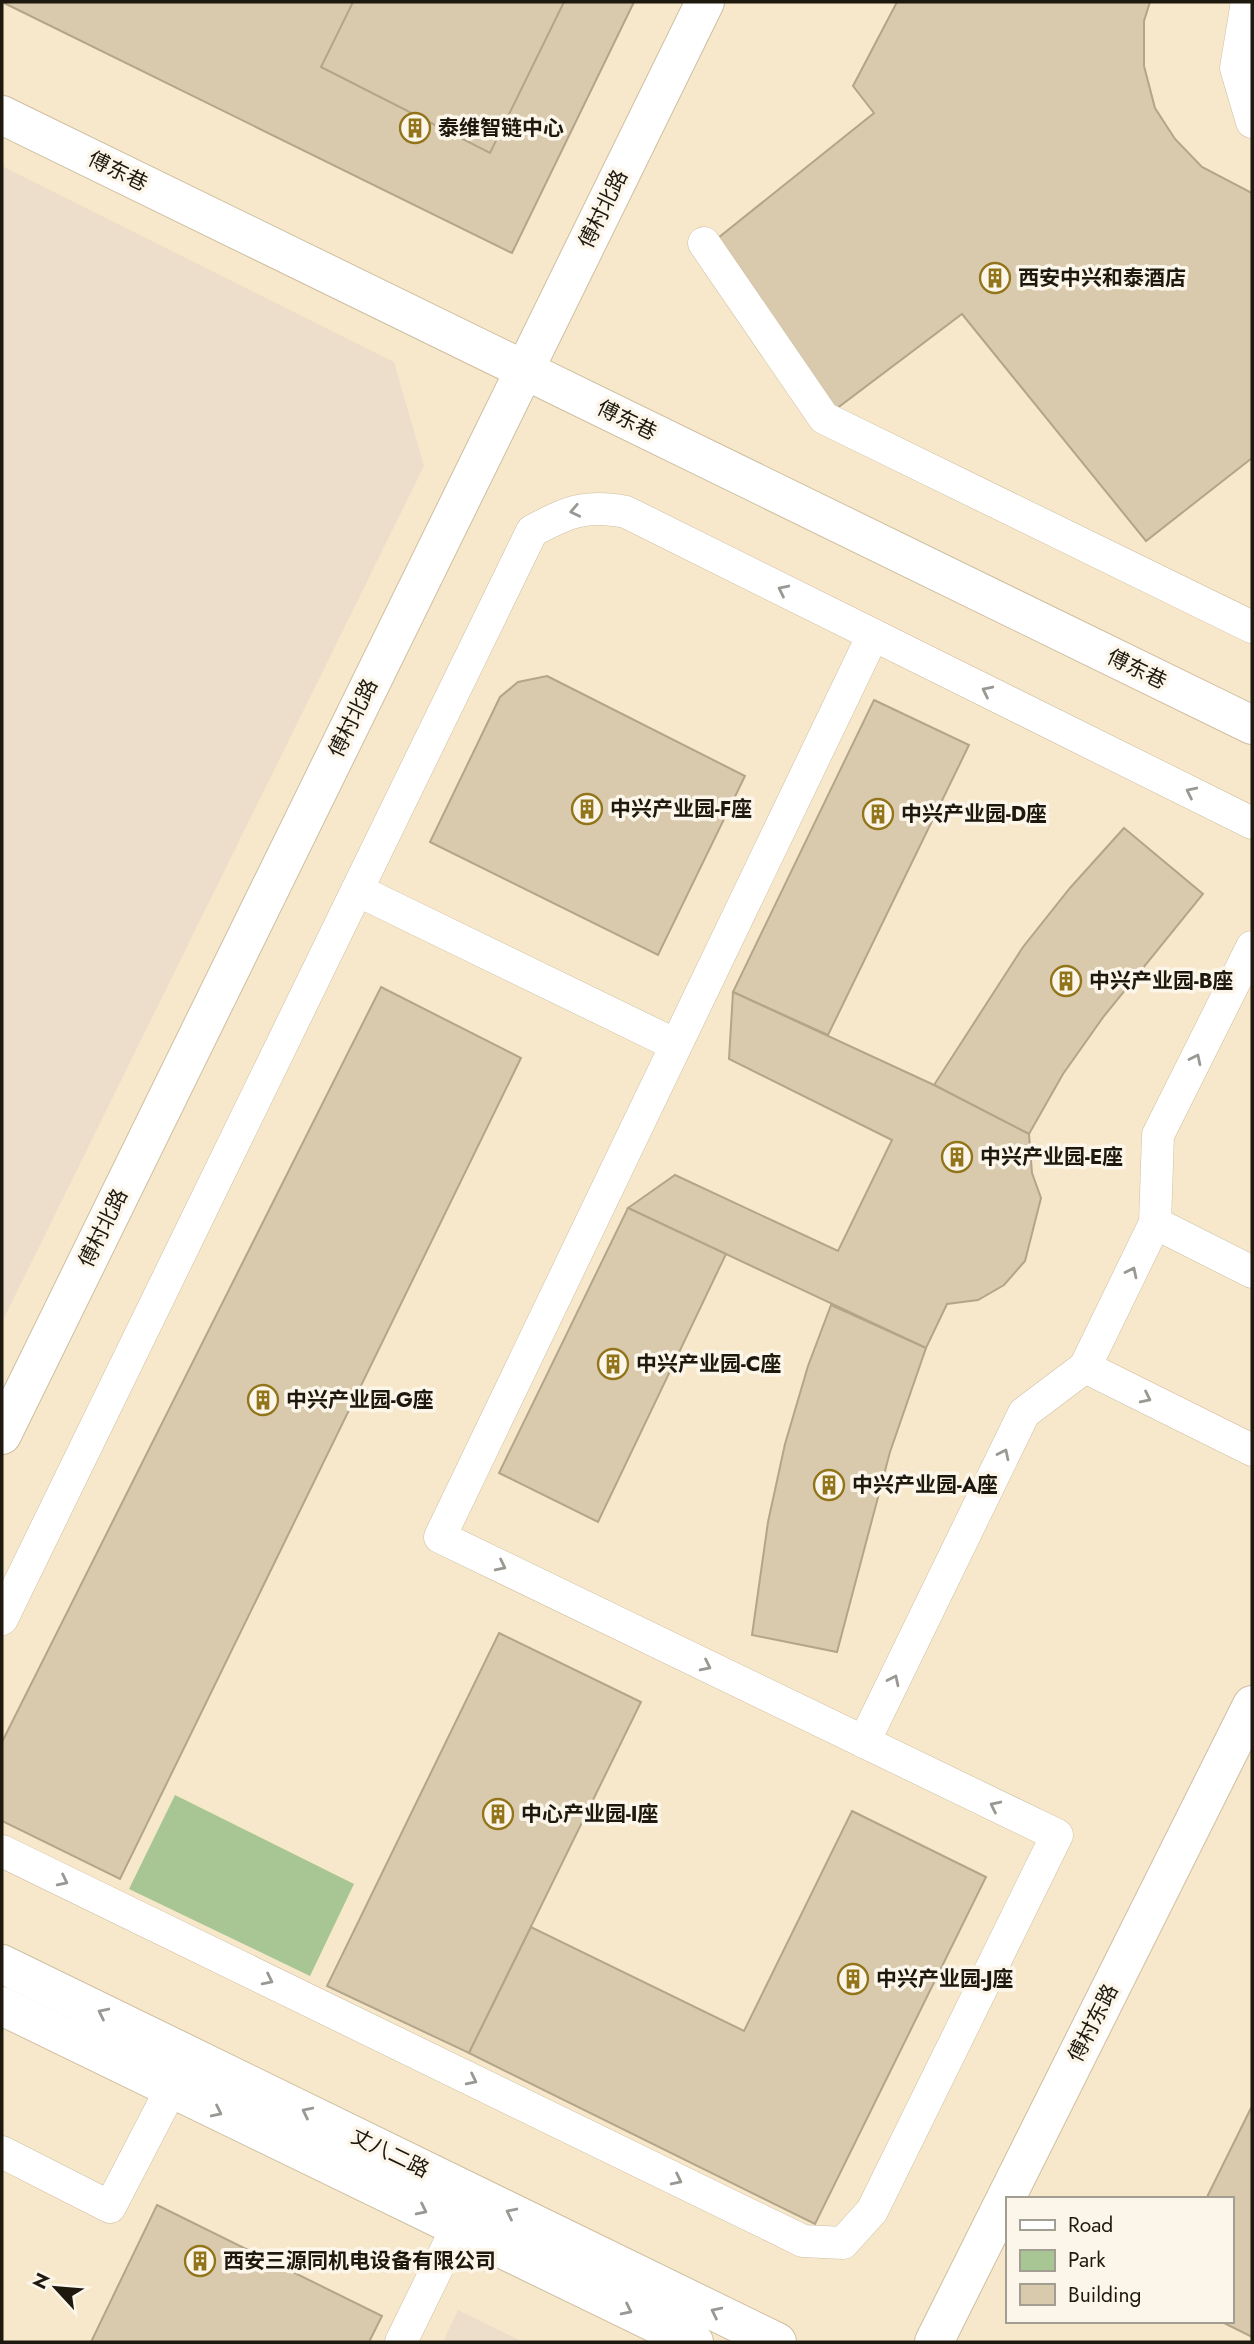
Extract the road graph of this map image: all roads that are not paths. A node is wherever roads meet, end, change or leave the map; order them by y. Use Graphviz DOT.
graph roads {
  1 [pos="705,2"];
  2 [pos="1247,2"];
  3 [pos="2,115"];
  4 [pos="1252,122"];
  5 [pos="704,243"];
  6 [pos="523,369"];
  7 [pos="1252,627"];
  8 [pos="873,635"];
  9 [pos="1252,725"];
  10 [pos="1252,822"];
  11 [pos="357,890"];
  12 [pos="1252,947"];
  13 [pos="676,1045"];
  14 [pos="1155,1223"];
  15 [pos="1252,1272"];
  16 [pos="1085,1367"];
  17 [pos="2,1435"];
  18 [pos="1252,1450"];
  19 [pos="2,1619"];
  20 [pos="1252,1705"];
  21 [pos="864,1742"];
  22 [pos="2,1851"];
  23 [pos="2,1965"];
  24 [pos="2,2006"];
  25 [pos="188,2054"];
  26 [pos="171,2090"];
  27 [pos="2,2152"];
  28 [pos="1006,2197"];
  29 [pos="1006,2198"];
  30 [pos="465,2211"];
  31 [pos="401,2342"];
  32 [pos="694,2342"];
  33 [pos="777,2342"];
  34 [pos="934,2342"];
  1 -- 6 [label="street, 傅村北路"];
  2 -- 4 [label="street"];
  3 -- 6 [label="street, 傅东巷"];
  5 -- 7 [label="street"];
  6 -- 9 [label="street, 傅东巷"];
  6 -- 17 [label="street, 傅村北路"];
  10 -- 8 [label="street, one-way"];
  8 -- 11 [label="street, one-way"];
  8 -- 13 [label="street"];
  11 -- 13 [label="street"];
  11 -- 19 [label="street"];
  14 -- 12 [label="street, one-way"];
  13 -- 21 [label="street, one-way"];
  14 -- 15 [label="street"];
  16 -- 14 [label="street, one-way"];
  16 -- 18 [label="street, one-way"];
  21 -- 16 [label="street, one-way"];
  20 -- 28 [label="street, 傅村东路"];
  22 -- 21 [label="street, one-way"];
  25 -- 23 [label="street, 丈八二路, one-way"];
  24 -- 26 [label="street, 丈八二路"];
  25 -- 26 [label="street"];
  30 -- 25 [label="street, 丈八二路, one-way"];
  26 -- 27 [label="street"];
  26 -- 30 [label="street, 丈八二路, one-way"];
  29 -- 34 [label="street, 傅村东路"];
  30 -- 31 [label="street"];
  30 -- 32 [label="street, 丈八二路, one-way"];
  33 -- 30 [label="street, 丈八二路, one-way"];
}
